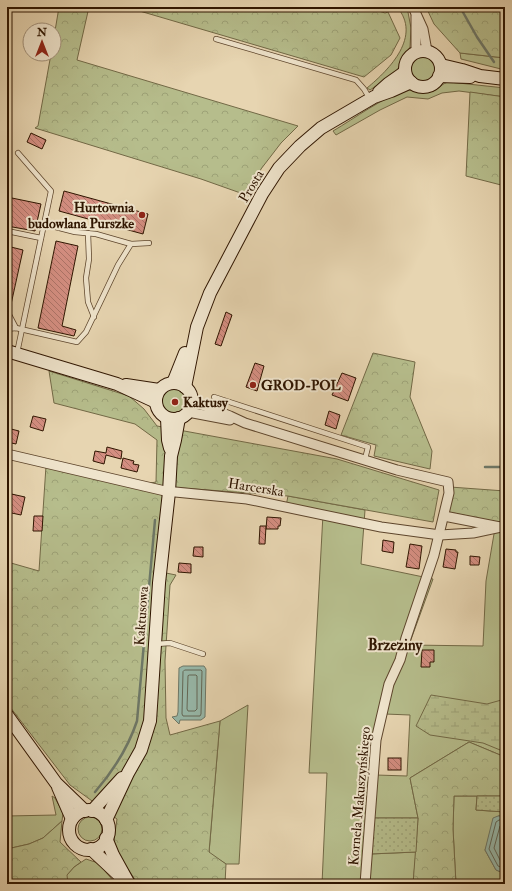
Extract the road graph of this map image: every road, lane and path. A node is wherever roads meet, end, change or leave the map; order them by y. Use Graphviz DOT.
graph roads {
  1 [pos="414,10"];
  2 [pos="216,39"];
  3 [pos="421,52"];
  4 [pos="440,71"];
  5 [pos="408,77"];
  6 [pos="505,80"];
  7 [pos="372,98"];
  8 [pos="18,153"];
  9 [pos="44,224"];
  10 [pos="7,231"];
  11 [pos="88,233"];
  12 [pos="41,238"];
  13 [pos="149,243"];
  14 [pos="131,244"];
  15 [pos="7,311"];
  16 [pos="94,317"];
  17 [pos="16,328"];
  18 [pos="7,329"];
  19 [pos="22,330"];
  20 [pos="12,352"];
  21 [pos="179,385"];
  22 [pos="136,390"];
  23 [pos="160,390"];
  24 [pos="214,397"];
  25 [pos="156,402"];
  26 [pos="181,412"];
  27 [pos="7,454"];
  28 [pos="365,460"];
  29 [pos="169,492"];
  30 [pos="444,516"];
  31 [pos="503,527"];
  32 [pos="440,535"];
  33 [pos="154,644"];
  34 [pos="203,654"];
  35 [pos="7,715"];
  36 [pos="128,773"];
  37 [pos="56,783"];
  38 [pos="88,810"];
  39 [pos="72,819"];
  40 [pos="106,820"];
  41 [pos="106,838"];
  42 [pos="91,849"];
  43 [pos="128,883"];
  44 [pos="365,884"];
  1 -- 3 [label="street"];
  2 -- 7 [label="lane"];
  3 -- 4 [label="street"];
  3 -- 5 [label="street"];
  4 -- 5 [label="street"];
  4 -- 6 [label="street"];
  5 -- 7 [label="street, Prosta"];
  7 -- 21 [label="street, Prosta"];
  8 -- 9 [label="lane"];
  9 -- 11 [label="lane"];
  9 -- 12 [label="lane"];
  10 -- 12 [label="lane"];
  11 -- 14 [label="lane"];
  11 -- 16 [label="lane"];
  12 -- 19 [label="lane"];
  13 -- 14 [label="lane"];
  14 -- 16 [label="lane"];
  15 -- 17 [label="lane"];
  16 -- 19 [label="lane"];
  17 -- 18 [label="lane"];
  17 -- 19 [label="lane"];
  19 -- 20 [label="lane"];
  20 -- 22 [label="street"];
  21 -- 23 [label="street"];
  21 -- 26 [label="street"];
  22 -- 23 [label="street"];
  22 -- 25 [label="street"];
  23 -- 25 [label="street"];
  24 -- 28 [label="lane"];
  25 -- 26 [label="street"];
  26 -- 28 [label="street"];
  26 -- 29 [label="street, Kaktusowa"];
  27 -- 29 [label="street, Harcerska"];
  28 -- 30 [label="street, Kornela Makuszyńskiego"];
  29 -- 32 [label="street, Harcerska"];
  29 -- 33 [label="street, Kaktusowa"];
  30 -- 31 [label="street, Harcerska"];
  30 -- 32 [label="street, Kornela Makuszyńskiego"];
  31 -- 32 [label="street, Harcerska"];
  32 -- 44 [label="street, Kornela Makuszyńskiego"];
  33 -- 34 [label="lane"];
  33 -- 36 [label="street, Kaktusowa"];
  35 -- 37 [label="street"];
  36 -- 38 [label="street, Kaktusowa"];
  36 -- 40 [label="street, Kaktusowa"];
  37 -- 38 [label="street"];
  37 -- 39 [label="street"];
  38 -- 39 [label="street"];
  38 -- 40 [label="street"];
  39 -- 42 [label="street"];
  40 -- 41 [label="street"];
  41 -- 42 [label="street"];
  41 -- 43 [label="street"];
  42 -- 43 [label="street"];
}
